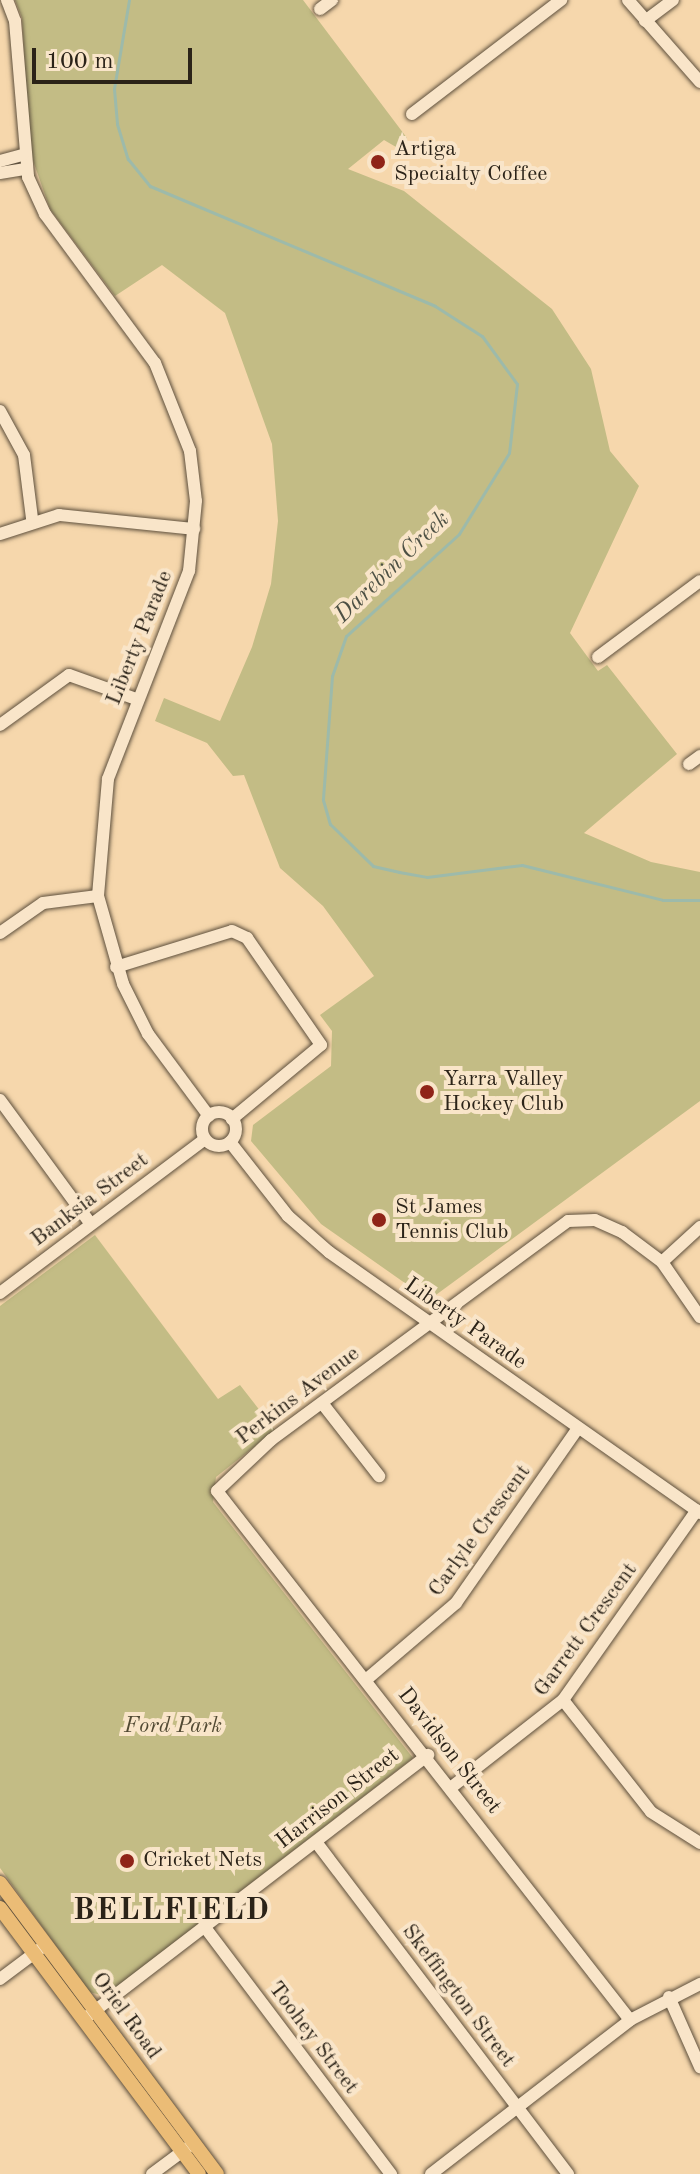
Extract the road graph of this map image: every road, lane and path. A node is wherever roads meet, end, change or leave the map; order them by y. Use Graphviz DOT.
graph roads {
  1 [pos="7,0"];
  2 [pos="332,0"];
  3 [pos="561,0"];
  4 [pos="628,0"];
  5 [pos="673,0"];
  6 [pos="320,9"];
  7 [pos="645,21"];
  8 [pos="700,82"];
  9 [pos="412,114"];
  10 [pos="22,155"];
  11 [pos="0,161"];
  12 [pos="26,169"];
  13 [pos="0,173"];
  14 [pos="0,411"];
  15 [pos="32,518"];
  16 [pos="194,529"];
  17 [pos="0,534"];
  18 [pos="700,581"];
  19 [pos="598,657"];
  20 [pos="136,699"];
  21 [pos="0,725"];
  22 [pos="700,756"];
  23 [pos="689,764"];
  24 [pos="98,896"];
  25 [pos="0,933"];
  26 [pos="116,967"];
  27 [pos="0,1100"];
  28 [pos="209,1116"];
  29 [pos="232,1119"];
  30 [pos="205,1139"];
  31 [pos="230,1142"];
  32 [pos="90,1223"];
  33 [pos="700,1227"];
  34 [pos="662,1262"];
  35 [pos="0,1293"];
  36 [pos="700,1317"];
  37 [pos="430,1324"];
  38 [pos="322,1403"];
  39 [pos="578,1428"];
  40 [pos="379,1476"];
  41 [pos="698,1512"];
  42 [pos="229,1513"];
  43 [pos="367,1679"];
  44 [pos="563,1700"];
  45 [pos="428,1755"];
  46 [pos="453,1786"];
  47 [pos="316,1842"];
  48 [pos="700,1843"];
  49 [pos="0,1883"];
  50 [pos="0,1908"];
  51 [pos="204,1926"];
  52 [pos="39,1949"];
  53 [pos="0,1979"];
  54 [pos="700,1984"];
  55 [pos="669,1997"];
  56 [pos="94,2010"];
  57 [pos="82,2020"];
  58 [pos="630,2020"];
  59 [pos="700,2067"];
  60 [pos="518,2108"];
  61 [pos="187,2147"];
  62 [pos="152,2174"];
  63 [pos="199,2174"];
  64 [pos="217,2174"];
  65 [pos="391,2174"];
  66 [pos="431,2174"];
  67 [pos="568,2174"];
  1 -- 10 [label="street, Liberty Parade"];
  2 -- 6 [label="street"];
  3 -- 9 [label="street"];
  4 -- 7 [label="street"];
  5 -- 7 [label="street"];
  7 -- 8 [label="street"];
  10 -- 11 [label="street"];
  10 -- 12 [label="street, Liberty Parade"];
  12 -- 13 [label="street"];
  12 -- 16 [label="street, Liberty Parade"];
  14 -- 15 [label="street"];
  15 -- 16 [label="street"];
  15 -- 17 [label="street"];
  16 -- 20 [label="street, Liberty Parade"];
  18 -- 19 [label="street"];
  20 -- 21 [label="street"];
  20 -- 24 [label="street, Liberty Parade"];
  22 -- 23 [label="street"];
  24 -- 25 [label="street"];
  24 -- 26 [label="street, Liberty Parade"];
  26 -- 28 [label="street, Liberty Parade"];
  26 -- 29 [label="street"];
  27 -- 32 [label="street"];
  28 -- 29 [label="street"];
  28 -- 30 [label="street"];
  29 -- 31 [label="street"];
  30 -- 31 [label="street"];
  30 -- 32 [label="street, Banksia Street"];
  31 -- 37 [label="street, Liberty Parade"];
  32 -- 35 [label="street, Banksia Street"];
  33 -- 34 [label="street"];
  34 -- 36 [label="street"];
  34 -- 37 [label="street, Perkins Avenue"];
  37 -- 38 [label="street, Perkins Avenue"];
  37 -- 39 [label="street, Liberty Parade"];
  38 -- 40 [label="street"];
  38 -- 42 [label="street, Perkins Avenue"];
  39 -- 41 [label="street, Liberty Parade"];
  39 -- 43 [label="street, Carlyle Crescent"];
  41 -- 44 [label="street, Garrett Crescent"];
  42 -- 43 [label="street, Davidson Street"];
  43 -- 45 [label="street, Davidson Street"];
  44 -- 46 [label="street, Garrett Crescent"];
  44 -- 48 [label="street"];
  45 -- 46 [label="street, Davidson Street"];
  45 -- 47 [label="street, Harrison Street"];
  46 -- 58 [label="street, Davidson Street"];
  47 -- 51 [label="street, Harrison Street"];
  47 -- 60 [label="street, Skeffington Street"];
  49 -- 52 [label="main road, Oriel Road"];
  50 -- 52 [label="main road, Oriel Road"];
  51 -- 56 [label="street, Harrison Street"];
  51 -- 65 [label="street, Toohey Street"];
  52 -- 53 [label="street"];
  52 -- 56 [label="main road, Oriel Road"];
  52 -- 57 [label="main road, Oriel Road"];
  54 -- 55 [label="street"];
  55 -- 58 [label="street"];
  55 -- 59 [label="street"];
  56 -- 57 [label="street, Harrison Street"];
  56 -- 61 [label="main road, Oriel Road"];
  57 -- 61 [label="main road, Oriel Road"];
  58 -- 60 [label="street"];
  60 -- 66 [label="street"];
  60 -- 67 [label="street, Skeffington Street"];
  61 -- 62 [label="street"];
  61 -- 63 [label="main road, Oriel Road"];
  61 -- 64 [label="main road, Oriel Road"];
}
